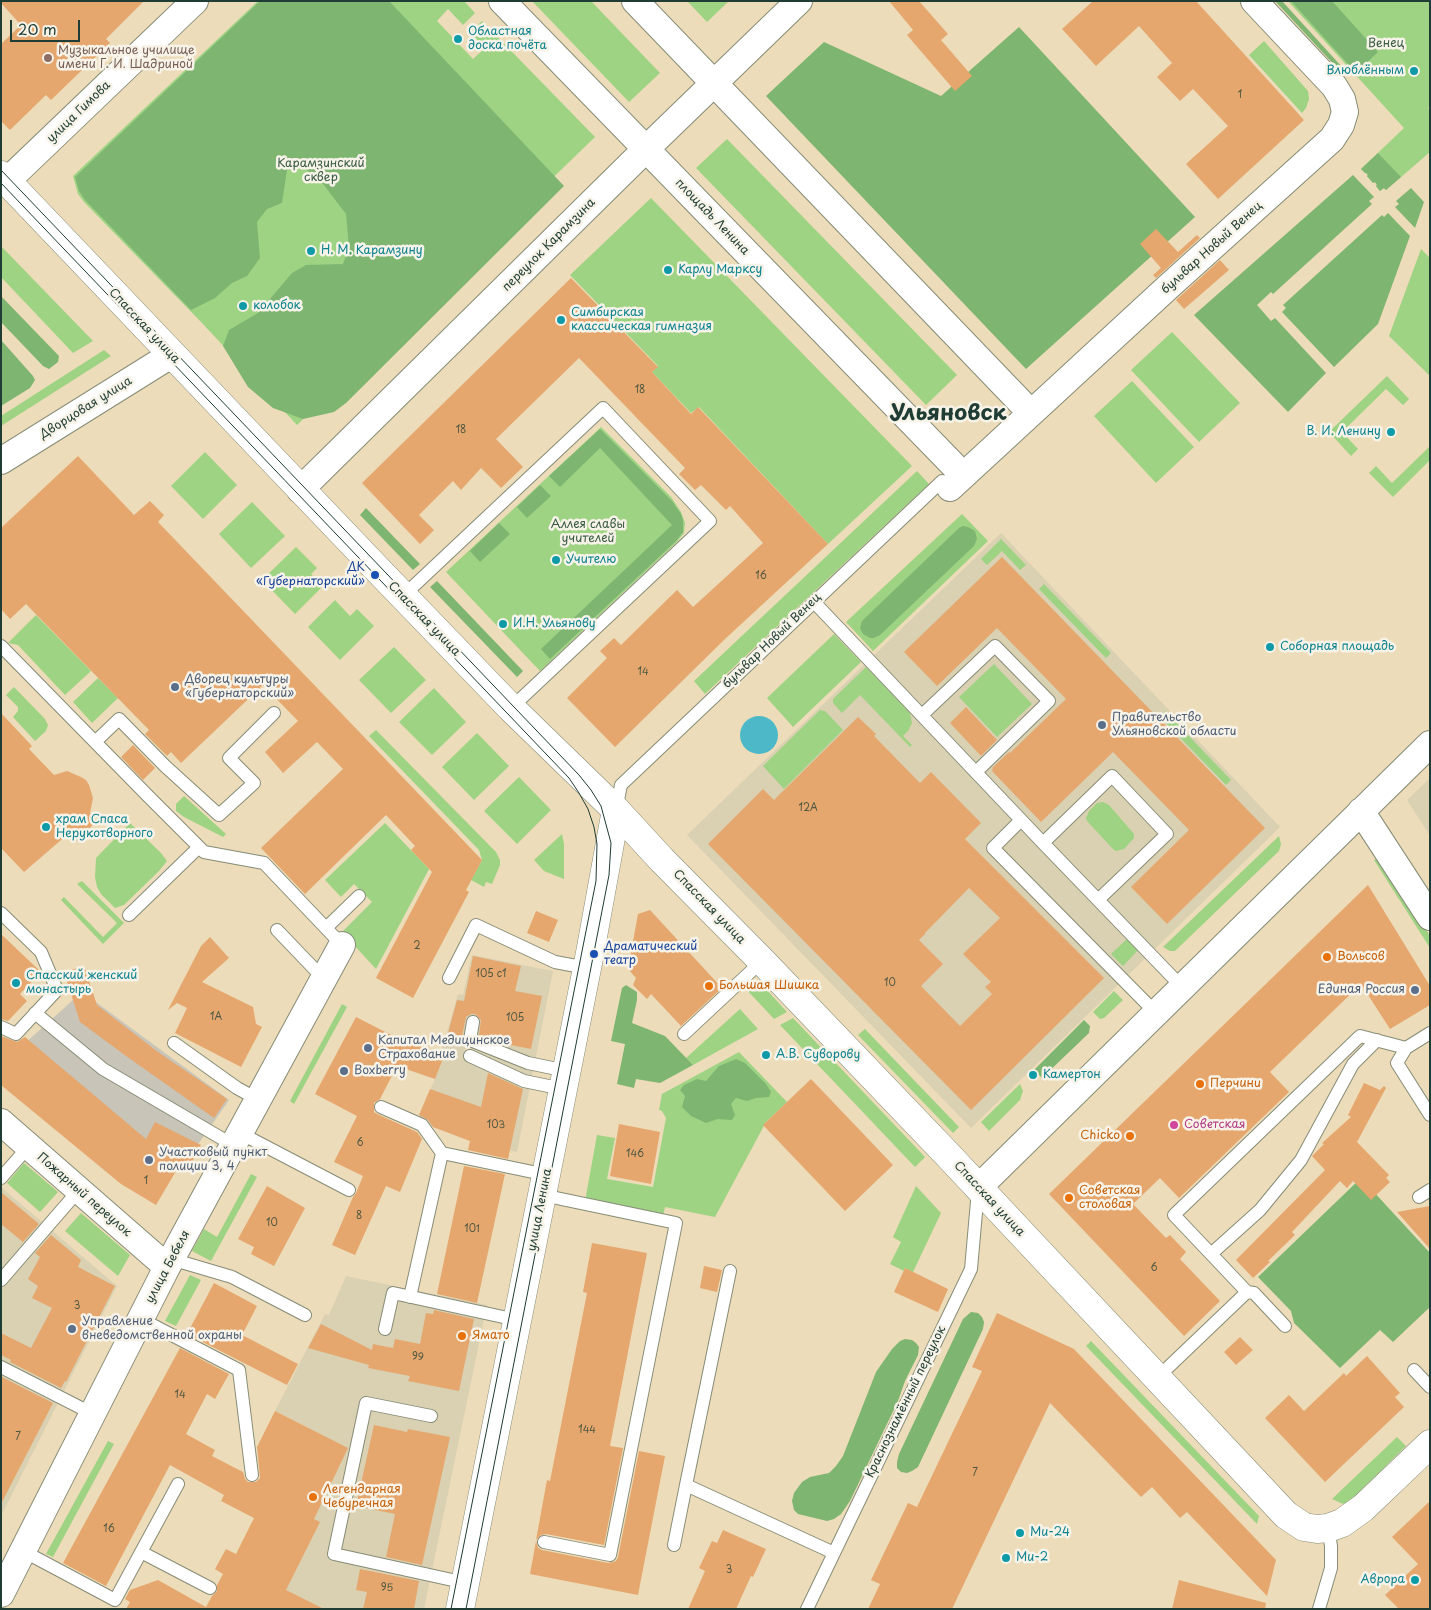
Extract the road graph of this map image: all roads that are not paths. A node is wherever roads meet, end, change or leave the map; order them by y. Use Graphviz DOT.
graph roads {
  1 [pos="195,1"];
  2 [pos="502,1"];
  3 [pos="635,1"];
  4 [pos="799,1"];
  5 [pos="1254,1"];
  6 [pos="714,83"];
  7 [pos="646,149"];
  8 [pos="4,178"];
  9 [pos="171,355"];
  10 [pos="1030,413"];
  11 [pos="1,461"];
  12 [pos="952,481"];
  13 [pos="300,490"];
  14 [pos="403,596"];
  15 [pos="814,602"];
  16 [pos="1,646"];
  17 [pos="511,708"];
  18 [pos="274,713"];
  19 [pos="922,715"];
  20 [pos="95,742"];
  21 [pos="1430,744"];
  22 [pos="976,772"];
  23 [pos="616,810"];
  24 [pos="1361,811"];
  25 [pos="1021,820"];
  26 [pos="1043,843"];
  27 [pos="199,847"];
  28 [pos="359,896"];
  29 [pos="1098,900"];
  30 [pos="1,913"];
  31 [pos="129,915"];
  32 [pos="1430,916"];
  33 [pos="277,930"];
  34 [pos="334,936"];
  35 [pos="762,961"];
  36 [pos="587,968"];
  37 [pos="324,978"];
  38 [pos="449,978"];
  39 [pos="1182,987"];
  40 [pos="35,1013"];
  41 [pos="1156,1013"];
  42 [pos="473,1022"];
  43 [pos="1,1027"];
  44 [pos="1430,1033"];
  45 [pos="684,1034"];
  46 [pos="1378,1040"];
  47 [pos="174,1043"];
  48 [pos="1406,1048"];
  49 [pos="470,1056"];
  50 [pos="565,1080"];
  51 [pos="257,1099"];
  52 [pos="381,1107"];
  53 [pos="1430,1115"];
  54 [pos="1,1122"];
  55 [pos="236,1139"];
  56 [pos="29,1146"];
  57 [pos="442,1153"];
  58 [pos="1,1178"];
  59 [pos="544,1185"];
  60 [pos="978,1188"];
  61 [pos="79,1190"];
  62 [pos="349,1190"];
  63 [pos="1211,1254"];
  64 [pos="169,1263"];
  65 [pos="730,1271"];
  66 [pos="1,1280"];
  67 [pos="1247,1292"];
  68 [pos="410,1297"];
  69 [pos="305,1316"];
  70 [pos="141,1319"];
  71 [pos="518,1320"];
  72 [pos="1285,1326"];
  73 [pos="385,1329"];
  74 [pos="1,1367"];
  75 [pos="1414,1370"];
  76 [pos="1157,1378"];
  77 [pos="1430,1387"];
  78 [pos="93,1414"];
  79 [pos="431,1416"];
  80 [pos="1430,1444"];
  81 [pos="252,1475"];
  82 [pos="178,1484"];
  83 [pos="686,1485"];
  84 [pos="1328,1528"];
  85 [pos="544,1542"];
  86 [pos="674,1545"];
  87 [pos="23,1550"];
  88 [pos="141,1552"];
  89 [pos="834,1553"];
  90 [pos="4,1579"];
  91 [pos="210,1588"];
  92 [pos="463,1596"];
  93 [pos="807,1609"];
  94 [pos="1319,1609"];
  1 -- 8 [label="street, улица Гимова"];
  2 -- 7 [label="street, площадь Ленина"];
  3 -- 6 [label="street"];
  4 -- 6 [label="street, переулок Карамзина"];
  5 -- 10 [label="street, бульвар Новый Венец"];
  6 -- 7 [label="street, переулок Карамзина"];
  6 -- 10 [label="street"];
  7 -- 12 [label="street, площадь Ленина"];
  7 -- 13 [label="street, переулок Карамзина"];
  8 -- 9 [label="street, Спасская улица"];
  9 -- 11 [label="street, Дворцовая улица"];
  9 -- 13 [label="street, Спасская улица"];
  10 -- 12 [label="street, бульвар Новый Венец"];
  12 -- 15 [label="lane, бульвар Новый Венец"];
  13 -- 14 [label="street, Спасская улица"];
  14 -- 17 [label="street, Спасская улица"];
  14 -- 17 [label="lane"];
  15 -- 19 [label="lane"];
  15 -- 23 [label="lane, бульвар Новый Венец"];
  16 -- 20 [label="lane"];
  17 -- 23 [label="street, Спасская улица"];
  18 -- 20 [label="lane"];
  19 -- 22 [label="lane"];
  19 -- 22 [label="lane"];
  20 -- 27 [label="lane"];
  21 -- 24 [label="street"];
  22 -- 25 [label="lane"];
  23 -- 35 [label="street, Спасская улица"];
  23 -- 36 [label="street, улица Ленина"];
  24 -- 32 [label="street"];
  24 -- 39 [label="street"];
  25 -- 26 [label="lane"];
  25 -- 41 [label="lane"];
  26 -- 29 [label="lane"];
  26 -- 29 [label="lane"];
  27 -- 31 [label="lane"];
  27 -- 34 [label="lane"];
  28 -- 34 [label="lane"];
  29 -- 39 [label="lane"];
  30 -- 40 [label="lane"];
  33 -- 37 [label="lane"];
  34 -- 37 [label="street, улица Бебеля"];
  35 -- 45 [label="lane"];
  35 -- 60 [label="street, Спасская улица"];
  36 -- 38 [label="lane"];
  36 -- 50 [label="street, улица Ленина"];
  37 -- 51 [label="street, улица Бебеля"];
  39 -- 41 [label="street"];
  40 -- 43 [label="lane"];
  40 -- 55 [label="lane"];
  41 -- 60 [label="street"];
  42 -- 50 [label="lane"];
  44 -- 48 [label="lane"];
  46 -- 48 [label="lane"];
  46 -- 63 [label="lane"];
  46 -- 63 [label="lane"];
  47 -- 51 [label="lane"];
  48 -- 53 [label="lane"];
  49 -- 50 [label="lane"];
  50 -- 59 [label="street, улица Ленина"];
  51 -- 55 [label="street, улица Бебеля"];
  52 -- 57 [label="lane"];
  54 -- 56 [label="street, Пожарный переулок"];
  55 -- 62 [label="lane"];
  55 -- 64 [label="street, улица Бебеля"];
  56 -- 58 [label="lane"];
  56 -- 61 [label="street, Пожарный переулок"];
  57 -- 59 [label="lane"];
  57 -- 68 [label="lane"];
  59 -- 71 [label="street, улица Ленина"];
  59 -- 85 [label="lane"];
  60 -- 76 [label="street, Спасская улица"];
  60 -- 89 [label="lane, Краснознамённый переулок"];
  61 -- 64 [label="street, Пожарный переулок"];
  61 -- 66 [label="lane"];
  63 -- 67 [label="lane"];
  64 -- 69 [label="lane"];
  64 -- 70 [label="street, улица Бебеля"];
  65 -- 83 [label="lane"];
  67 -- 72 [label="lane"];
  67 -- 76 [label="lane"];
  68 -- 71 [label="lane"];
  68 -- 73 [label="lane"];
  70 -- 78 [label="street, улица Бебеля"];
  70 -- 81 [label="lane"];
  71 -- 92 [label="street, улица Ленина"];
  74 -- 78 [label="lane"];
  75 -- 77 [label="lane"];
  76 -- 84 [label="street, Спасская улица"];
  78 -- 87 [label="street, улица Бебеля"];
  79 -- 92 [label="lane"];
  80 -- 84 [label="street, Спасская улица"];
  82 -- 88 [label="lane"];
  83 -- 86 [label="lane"];
  83 -- 89 [label="lane"];
  84 -- 94 [label="lane"];
  87 -- 88 [label="lane"];
  87 -- 90 [label="street, улица Бебеля"];
  88 -- 91 [label="lane"];
  89 -- 93 [label="lane, Краснознамённый переулок"];
}
